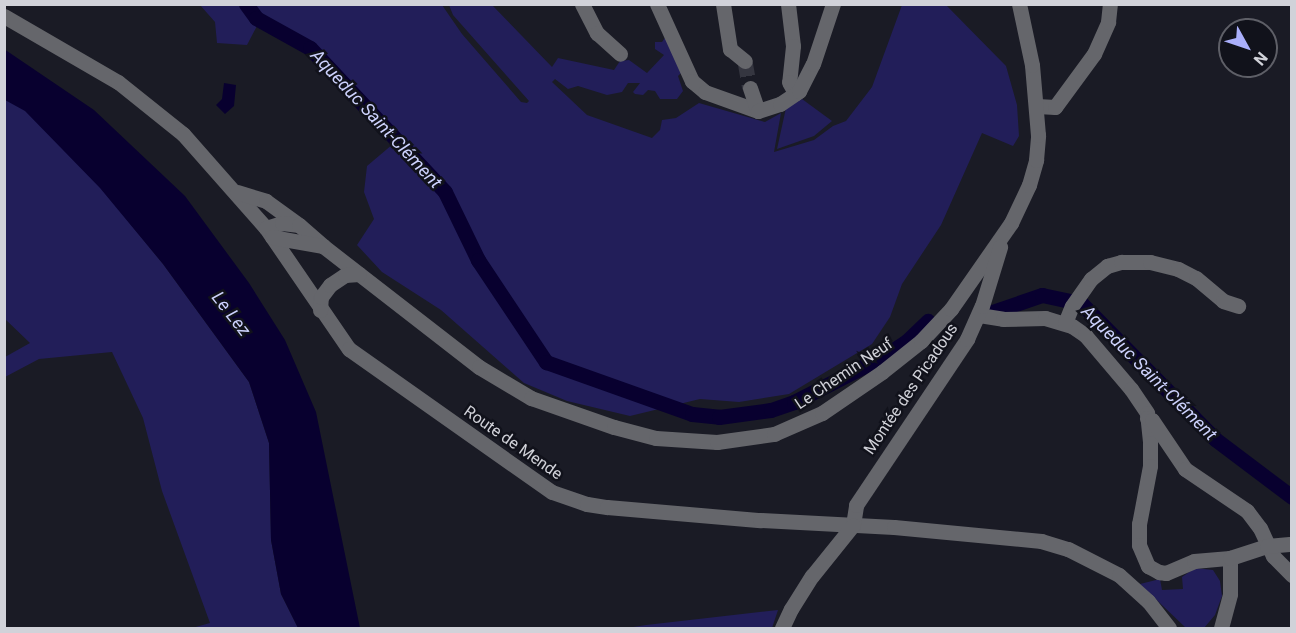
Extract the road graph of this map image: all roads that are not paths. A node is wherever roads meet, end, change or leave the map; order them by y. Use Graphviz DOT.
graph roads {
  1 [pos="582,4"];
  2 [pos="657,4"];
  3 [pos="723,4"];
  4 [pos="788,4"];
  5 [pos="833,4"];
  6 [pos="1019,4"];
  7 [pos="1110,4"];
  8 [pos="4,16"];
  9 [pos="620,54"];
  10 [pos="745,61"];
  11 [pos="750,87"];
  12 [pos="795,93"];
  13 [pos="1037,106"];
  14 [pos="758,111"];
  15 [pos="237,192"];
  16 [pos="299,225"];
  17 [pos="269,232"];
  18 [pos="1003,236"];
  19 [pos="323,246"];
  20 [pos="358,274"];
  21 [pos="1238,306"];
  22 [pos="320,310"];
  23 [pos="979,315"];
  24 [pos="1065,323"];
  25 [pos="1144,411"];
  26 [pos="854,525"];
  27 [pos="1292,544"];
  28 [pos="1267,546"];
  29 [pos="1230,558"];
  30 [pos="1292,575"];
  31 [pos="1219,626"];
  32 [pos="782,628"];
  33 [pos="1169,628"];
  1 -- 9 [label="street"];
  2 -- 14 [label="street"];
  3 -- 10 [label="street"];
  4 -- 12 [label="street"];
  5 -- 12 [label="street"];
  6 -- 13 [label="street, Le Chemin Neuf"];
  7 -- 13 [label="street"];
  8 -- 15 [label="street, Route de Mende"];
  11 -- 14 [label="street"];
  12 -- 14 [label="street"];
  13 -- 18 [label="street, Le Chemin Neuf"];
  15 -- 16 [label="street, Le Chemin Neuf"];
  15 -- 17 [label="street, Route de Mende"];
  16 -- 17 [label="street"];
  16 -- 19 [label="street, Le Chemin Neuf"];
  17 -- 19 [label="street, Le Chemin Neuf"];
  17 -- 22 [label="street, Route de Mende"];
  18 -- 20 [label="street, Le Chemin Neuf"];
  18 -- 23 [label="street, Montée des Picadous"];
  19 -- 20 [label="street, Le Chemin Neuf"];
  20 -- 22 [label="street"];
  21 -- 24 [label="street"];
  22 -- 26 [label="street, Route de Mende"];
  23 -- 24 [label="street"];
  23 -- 26 [label="street, Montée des Picadous"];
  24 -- 25 [label="street"];
  25 -- 28 [label="street"];
  25 -- 29 [label="street"];
  26 -- 32 [label="street"];
  26 -- 33 [label="street, Route de Mende"];
  27 -- 28 [label="street"];
  28 -- 29 [label="street"];
  28 -- 30 [label="street"];
  29 -- 31 [label="street"];
}
